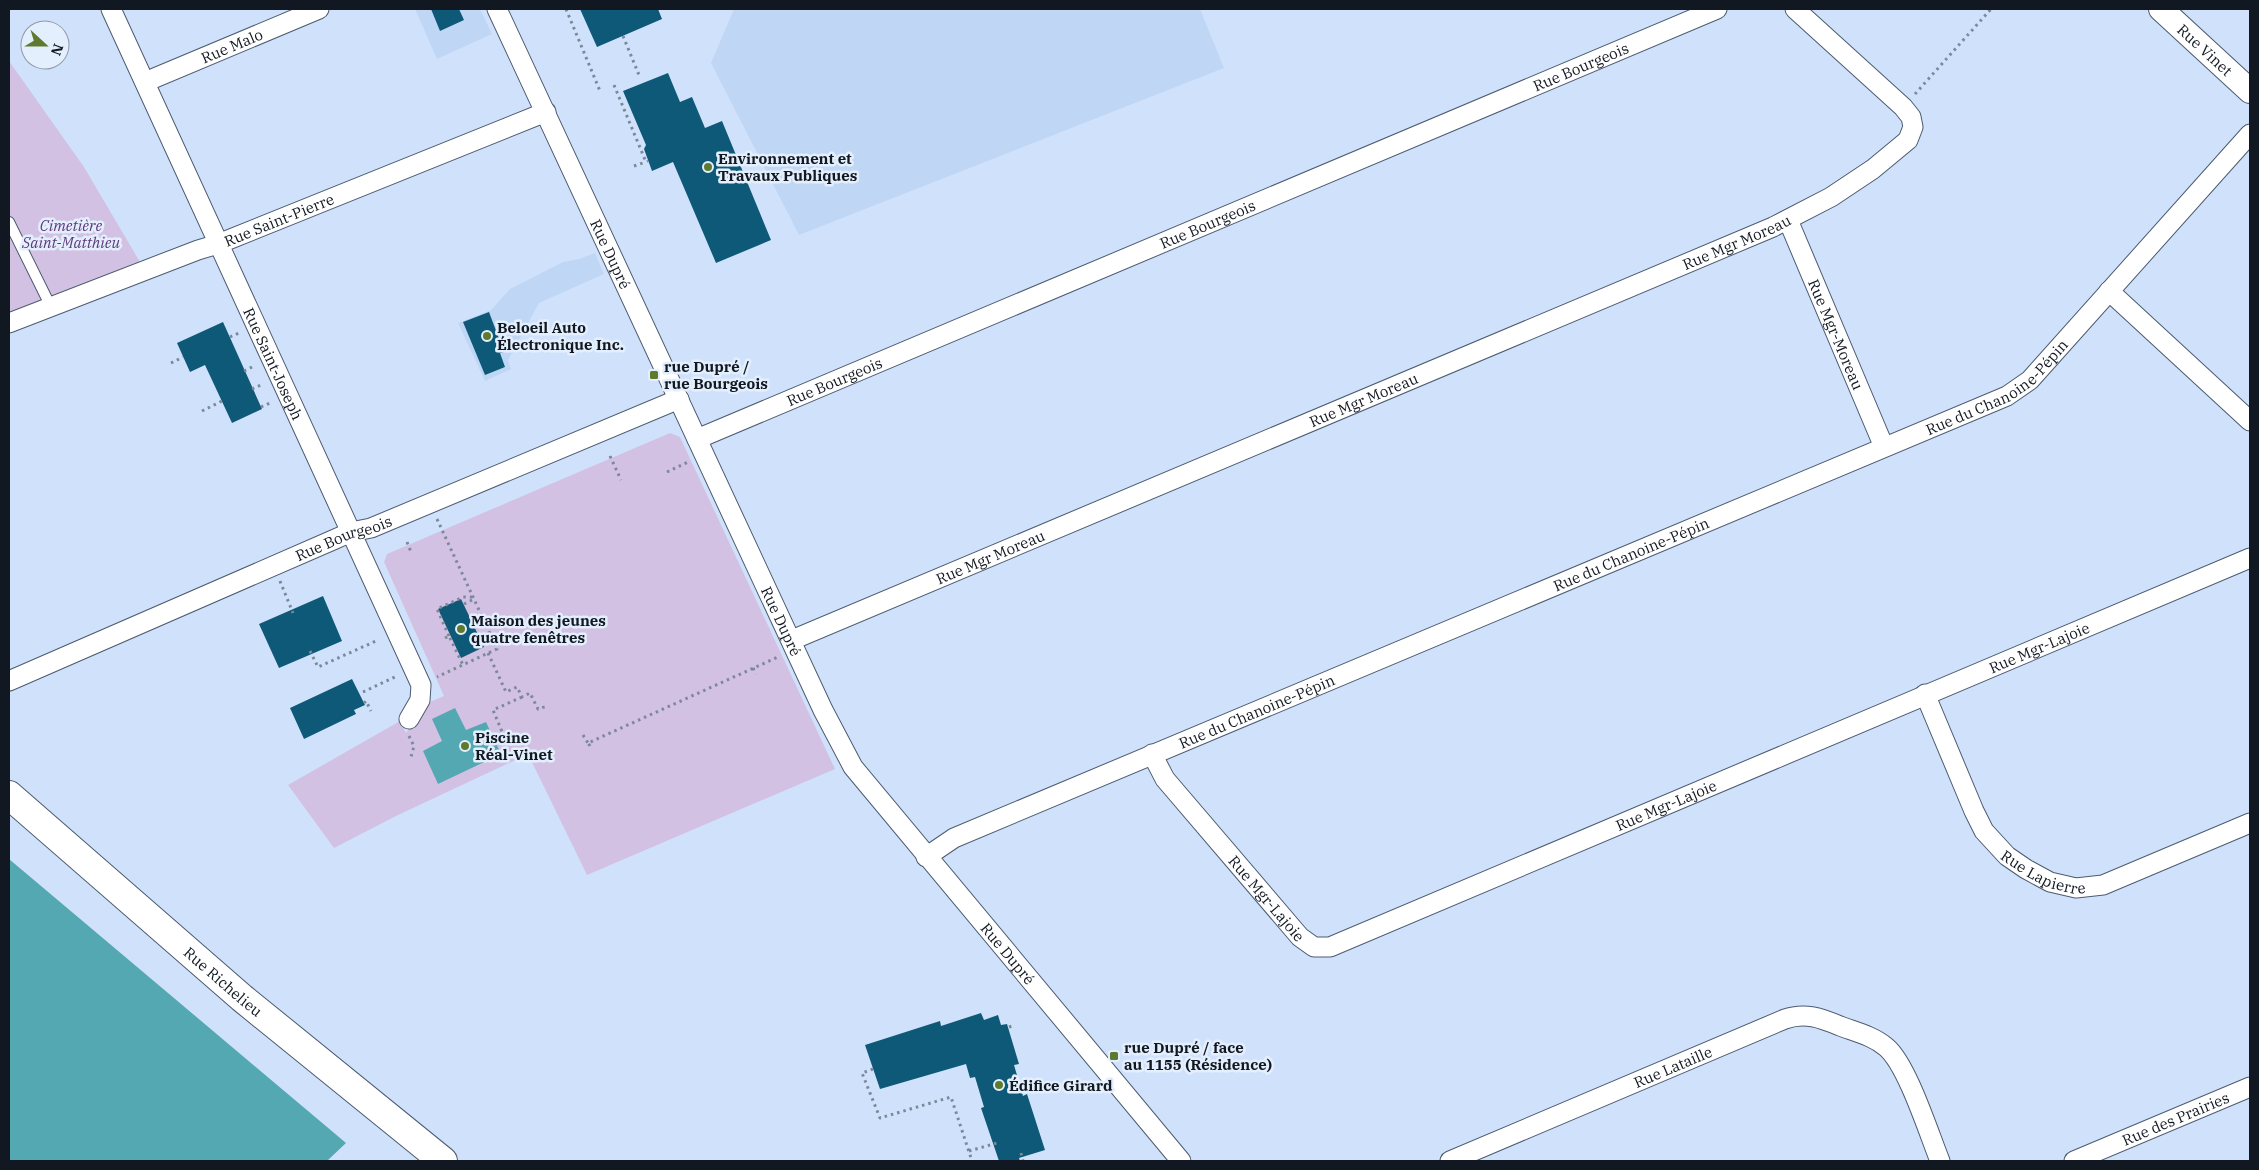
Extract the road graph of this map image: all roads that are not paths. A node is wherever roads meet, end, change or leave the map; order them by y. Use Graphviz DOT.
graph roads {
  1 [pos="111,9"];
  2 [pos="319,9"];
  3 [pos="496,9"];
  4 [pos="1717,9"];
  5 [pos="1795,9"];
  6 [pos="2161,9"];
  7 [pos="145,82"];
  8 [pos="2250,91"];
  9 [pos="546,112"];
  10 [pos="2250,134"];
  11 [pos="1788,220"];
  12 [pos="9,222"];
  13 [pos="218,244"];
  14 [pos="2109,291"];
  15 [pos="51,307"];
  16 [pos="9,323"];
  17 [pos="679,399"];
  18 [pos="2250,421"];
  19 [pos="697,439"];
  20 [pos="1884,447"];
  21 [pos="351,532"];
  22 [pos="2250,558"];
  23 [pos="788,648"];
  24 [pos="9,681"];
  25 [pos="1925,694"];
  26 [pos="409,726"];
  27 [pos="1152,754"];
  28 [pos="9,795"];
  29 [pos="2250,823"];
  30 [pos="926,857"];
  31 [pos="2250,1087"];
  32 [pos="443,1161"];
  33 [pos="1181,1161"];
  34 [pos="1450,1161"];
  35 [pos="1940,1161"];
  36 [pos="2074,1161"];
  1 -- 7 [label="street, Rue Saint-Joseph"];
  2 -- 7 [label="street, Rue Malo"];
  3 -- 9 [label="street, Rue Dupré"];
  4 -- 19 [label="street, Rue Bourgeois"];
  5 -- 11 [label="street, Rue Mgr Moreau"];
  6 -- 8 [label="street, Rue Vinet"];
  7 -- 13 [label="street, Rue Saint-Joseph"];
  9 -- 13 [label="street, Rue Saint-Pierre"];
  9 -- 17 [label="street, Rue Dupré"];
  10 -- 14 [label="street, Rue du Chanoine-Pépin"];
  11 -- 20 [label="street, Rue Mgr-Moreau"];
  11 -- 23 [label="street, Rue Mgr Moreau"];
  12 -- 15 [label="lane"];
  13 -- 15 [label="street, Rue Saint-Pierre"];
  13 -- 21 [label="street, Rue Saint-Joseph"];
  14 -- 18 [label="street"];
  14 -- 20 [label="street, Rue du Chanoine-Pépin"];
  15 -- 16 [label="street, Rue Saint-Pierre"];
  17 -- 19 [label="street, Rue Dupré"];
  17 -- 21 [label="street, Rue Bourgeois"];
  19 -- 23 [label="street, Rue Dupré"];
  20 -- 27 [label="street, Rue du Chanoine-Pépin"];
  21 -- 24 [label="street, Rue Bourgeois"];
  21 -- 26 [label="street, Rue Saint-Joseph"];
  22 -- 25 [label="street, Rue Mgr-Lajoie"];
  23 -- 30 [label="street, Rue Dupré"];
  25 -- 27 [label="street, Rue Mgr-Lajoie"];
  25 -- 29 [label="street, Rue Lapierre"];
  27 -- 30 [label="street, Rue du Chanoine-Pépin"];
  28 -- 32 [label="main road, Rue Richelieu"];
  30 -- 33 [label="street, Rue Dupré"];
  31 -- 36 [label="street, Rue des Prairies"];
  34 -- 35 [label="street, Rue Lataille"];
}
